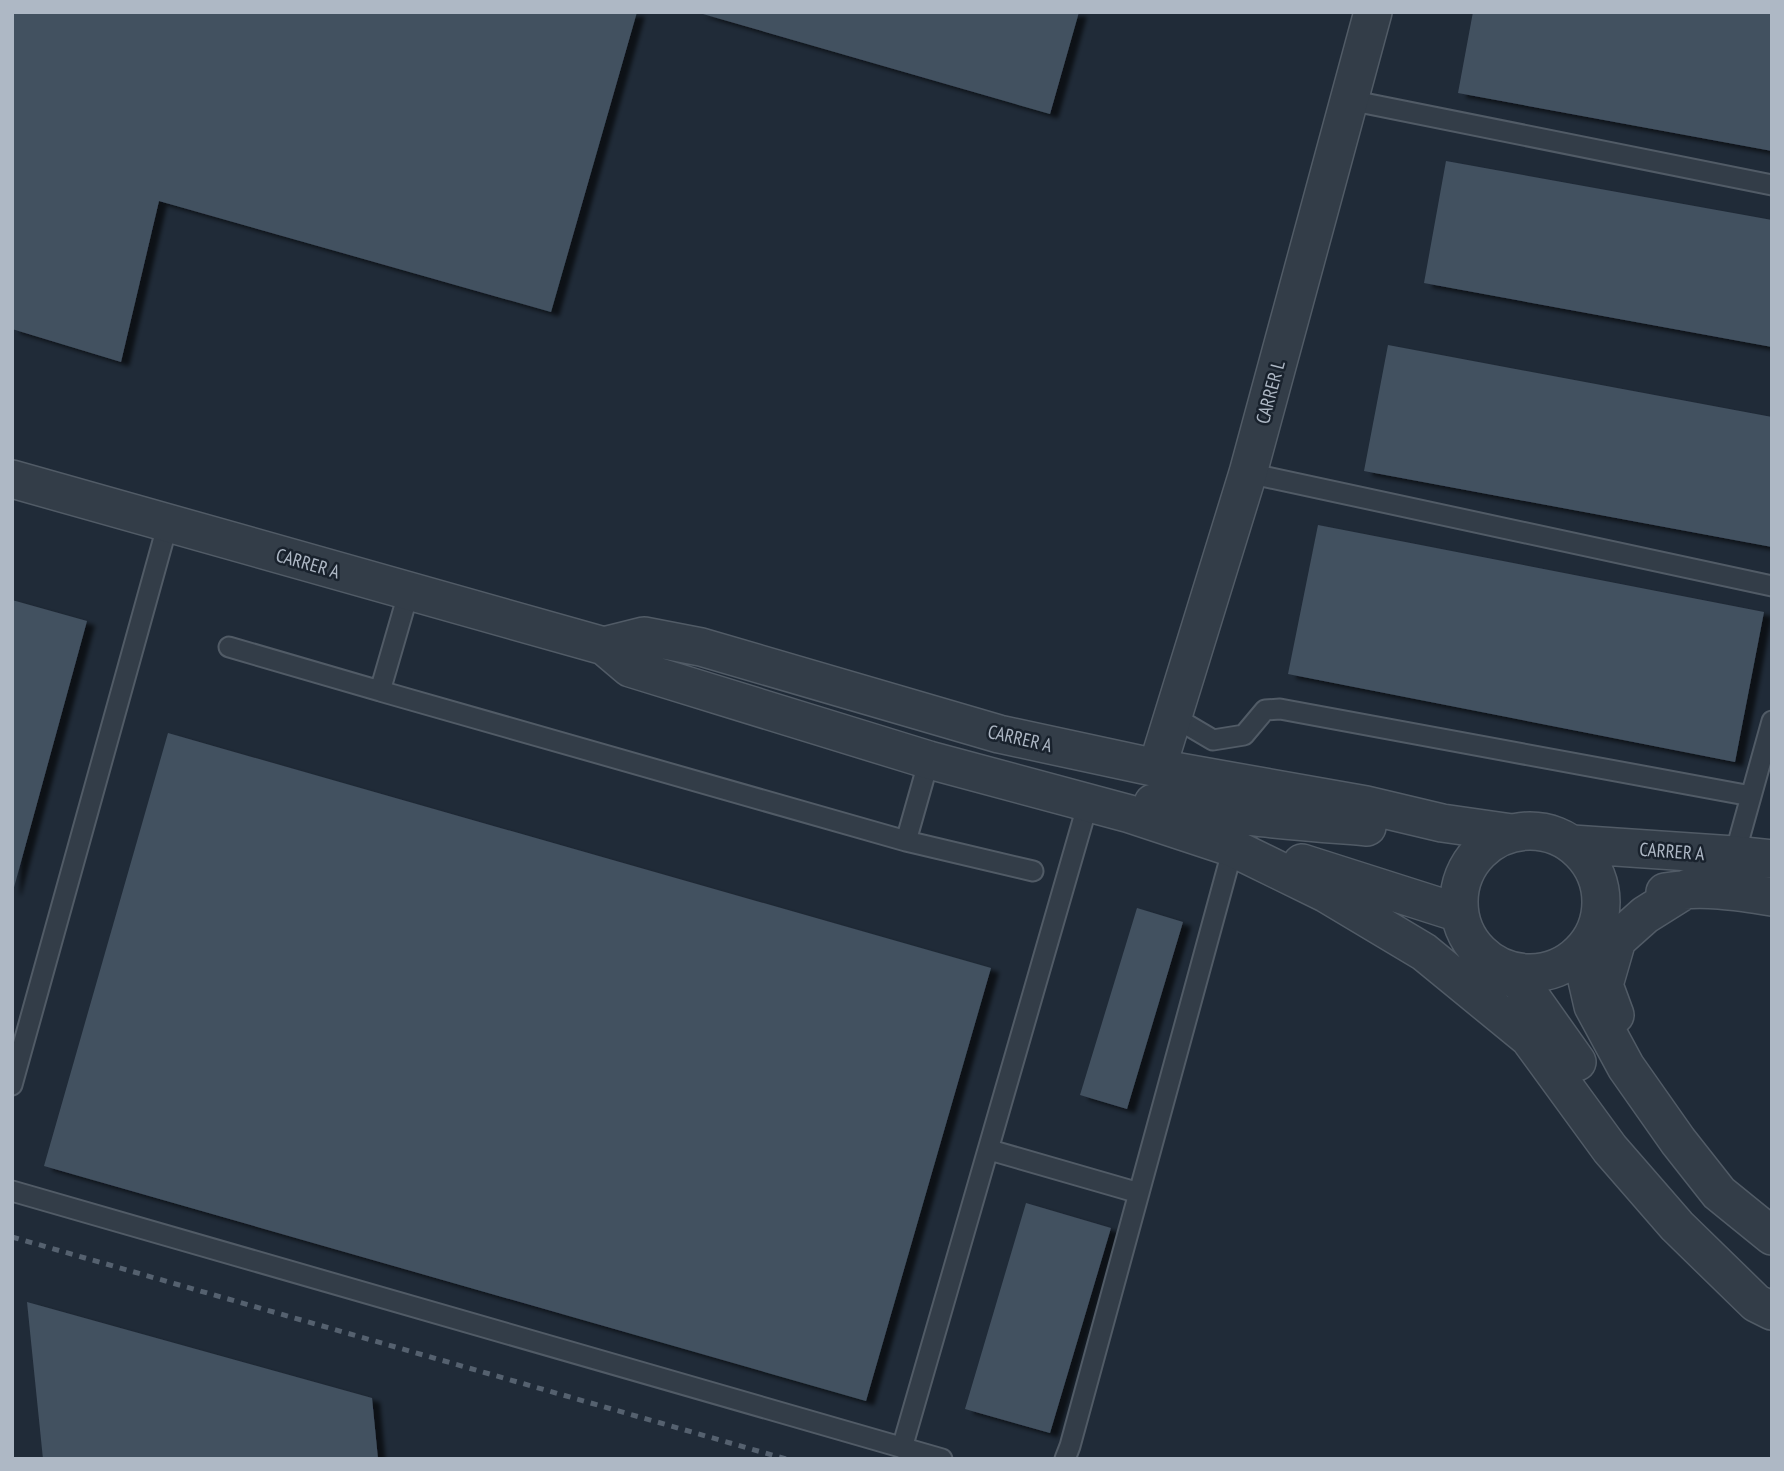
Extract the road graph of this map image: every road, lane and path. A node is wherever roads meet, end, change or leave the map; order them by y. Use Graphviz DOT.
graph roads {
  1 [pos="1373,12"];
  2 [pos="1349,100"];
  3 [pos="1772,185"];
  4 [pos="1248,473"];
  5 [pos="12,479"];
  6 [pos="168,523"];
  7 [pos="1772,586"];
  8 [pos="410,591"];
  9 [pos="604,646"];
  10 [pos="229,647"];
  11 [pos="380,691"];
  12 [pos="1174,717"];
  13 [pos="1772,721"];
  14 [pos="929,760"];
  15 [pos="1157,768"];
  16 [pos="1752,796"];
  17 [pos="1088,803"];
  18 [pos="1442,823"];
  19 [pos="1512,833"];
  20 [pos="906,841"];
  21 [pos="1573,844"];
  22 [pos="1239,851"];
  23 [pos="1734,855"];
  24 [pos="1772,859"];
  25 [pos="1033,871"];
  26 [pos="1688,888"];
  27 [pos="1726,890"];
  28 [pos="1772,897"];
  29 [pos="1459,913"];
  30 [pos="1600,918"];
  31 [pos="1581,954"];
  32 [pos="1494,965"];
  33 [pos="1626,1067"];
  34 [pos="12,1085"];
  35 [pos="989,1150"];
  36 [pos="12,1191"];
  37 [pos="1139,1193"];
  38 [pos="1677,1226"];
  39 [pos="1772,1236"];
  40 [pos="1772,1311"];
  41 [pos="902,1448"];
  42 [pos="942,1459"];
  43 [pos="1065,1459"];
  1 -- 2 [label="street, CARRER L"];
  2 -- 3 [label="lane"];
  2 -- 4 [label="street, CARRER L"];
  4 -- 7 [label="lane"];
  4 -- 12 [label="street, CARRER L"];
  5 -- 6 [label="street, CARRER A"];
  6 -- 8 [label="street, CARRER A"];
  6 -- 34 [label="lane"];
  8 -- 9 [label="street, CARRER A"];
  8 -- 11 [label="lane"];
  9 -- 14 [label="street, CARRER A"];
  9 -- 15 [label="street, CARRER A"];
  10 -- 11 [label="lane"];
  11 -- 20 [label="lane"];
  12 -- 15 [label="street, CARRER L"];
  12 -- 16 [label="lane"];
  13 -- 16 [label="lane"];
  14 -- 17 [label="street, CARRER A"];
  14 -- 20 [label="lane"];
  15 -- 18 [label="street, CARRER A"];
  16 -- 23 [label="lane"];
  17 -- 18 [label="street, CARRER A"];
  17 -- 22 [label="street, CARRER A"];
  17 -- 35 [label="lane"];
  18 -- 19 [label="street, CARRER A"];
  19 -- 21 [label="street"];
  19 -- 29 [label="street"];
  20 -- 25 [label="lane"];
  21 -- 23 [label="street, CARRER A"];
  21 -- 30 [label="street"];
  22 -- 29 [label="street"];
  22 -- 37 [label="lane"];
  22 -- 38 [label="street"];
  23 -- 24 [label="street, CARRER A"];
  23 -- 27 [label="lane"];
  26 -- 27 [label="street"];
  26 -- 30 [label="street"];
  26 -- 33 [label="street"];
  27 -- 28 [label="street"];
  29 -- 32 [label="street"];
  30 -- 31 [label="street"];
  31 -- 32 [label="street"];
  31 -- 33 [label="street"];
  32 -- 38 [label="street"];
  33 -- 39 [label="street"];
  35 -- 37 [label="lane"];
  35 -- 41 [label="lane"];
  36 -- 41 [label="lane"];
  37 -- 43 [label="lane"];
  38 -- 40 [label="street"];
  41 -- 42 [label="lane"];
}
